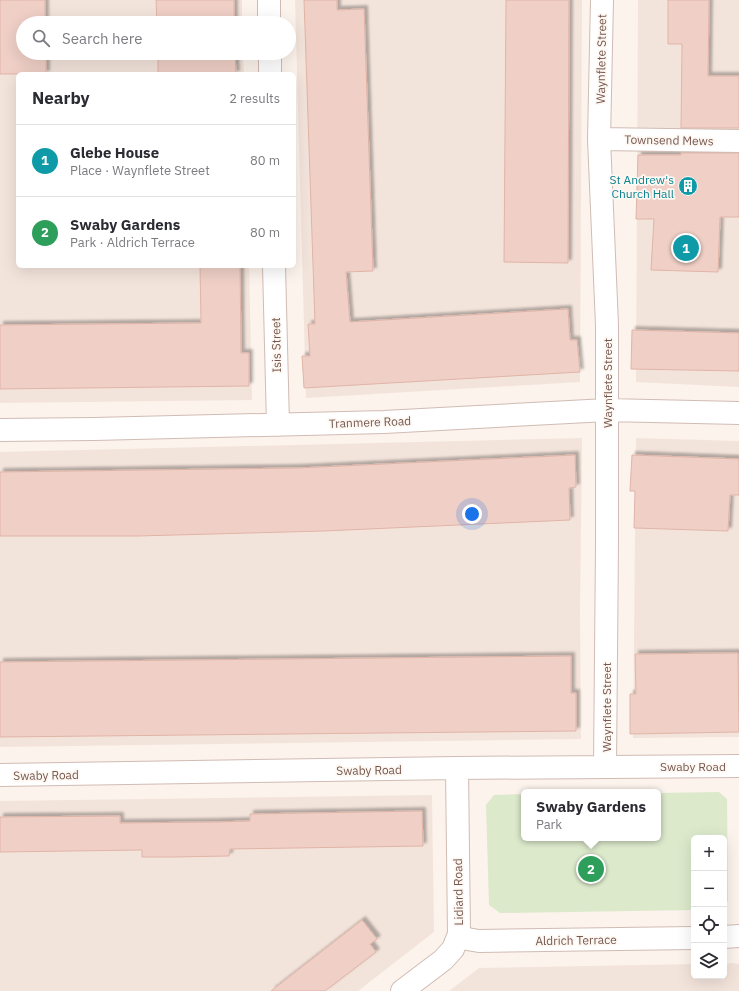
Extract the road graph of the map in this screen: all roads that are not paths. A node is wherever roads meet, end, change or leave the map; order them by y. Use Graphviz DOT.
graph roads {
  1 [pos="269,0"];
  2 [pos="602,0"];
  3 [pos="269,16"];
  4 [pos="270,60"];
  5 [pos="270,72"];
  6 [pos="599,139"];
  7 [pos="739,142"];
  8 [pos="274,268"];
  9 [pos="607,410"];
  10 [pos="739,413"];
  11 [pos="278,425"];
  12 [pos="0,430"];
  13 [pos="739,766"];
  14 [pos="605,767"];
  15 [pos="457,768"];
  16 [pos="0,775"];
  17 [pos="459,934"];
  18 [pos="739,936"];
  19 [pos="727,937"];
  20 [pos="691,938"];
  21 [pos="402,991"];
  1 -- 3 [label="street"];
  2 -- 6 [label="street, Waynflete Street"];
  4 -- 5 [label="street"];
  6 -- 7 [label="street, Townsend Mews"];
  6 -- 9 [label="street, Waynflete Street"];
  8 -- 11 [label="street, Isis Street"];
  9 -- 10 [label="street, Tranmere Road"];
  9 -- 11 [label="street, Tranmere Road"];
  9 -- 14 [label="street, Waynflete Street"];
  11 -- 12 [label="street, Tranmere Road"];
  13 -- 14 [label="street, Swaby Road"];
  14 -- 15 [label="street, Swaby Road"];
  15 -- 16 [label="street, Swaby Road"];
  15 -- 17 [label="street, Lidiard Road"];
  17 -- 20 [label="street, Aldrich Terrace"];
  17 -- 21 [label="street, Lidiard Road"];
  18 -- 19 [label="street"];
}
